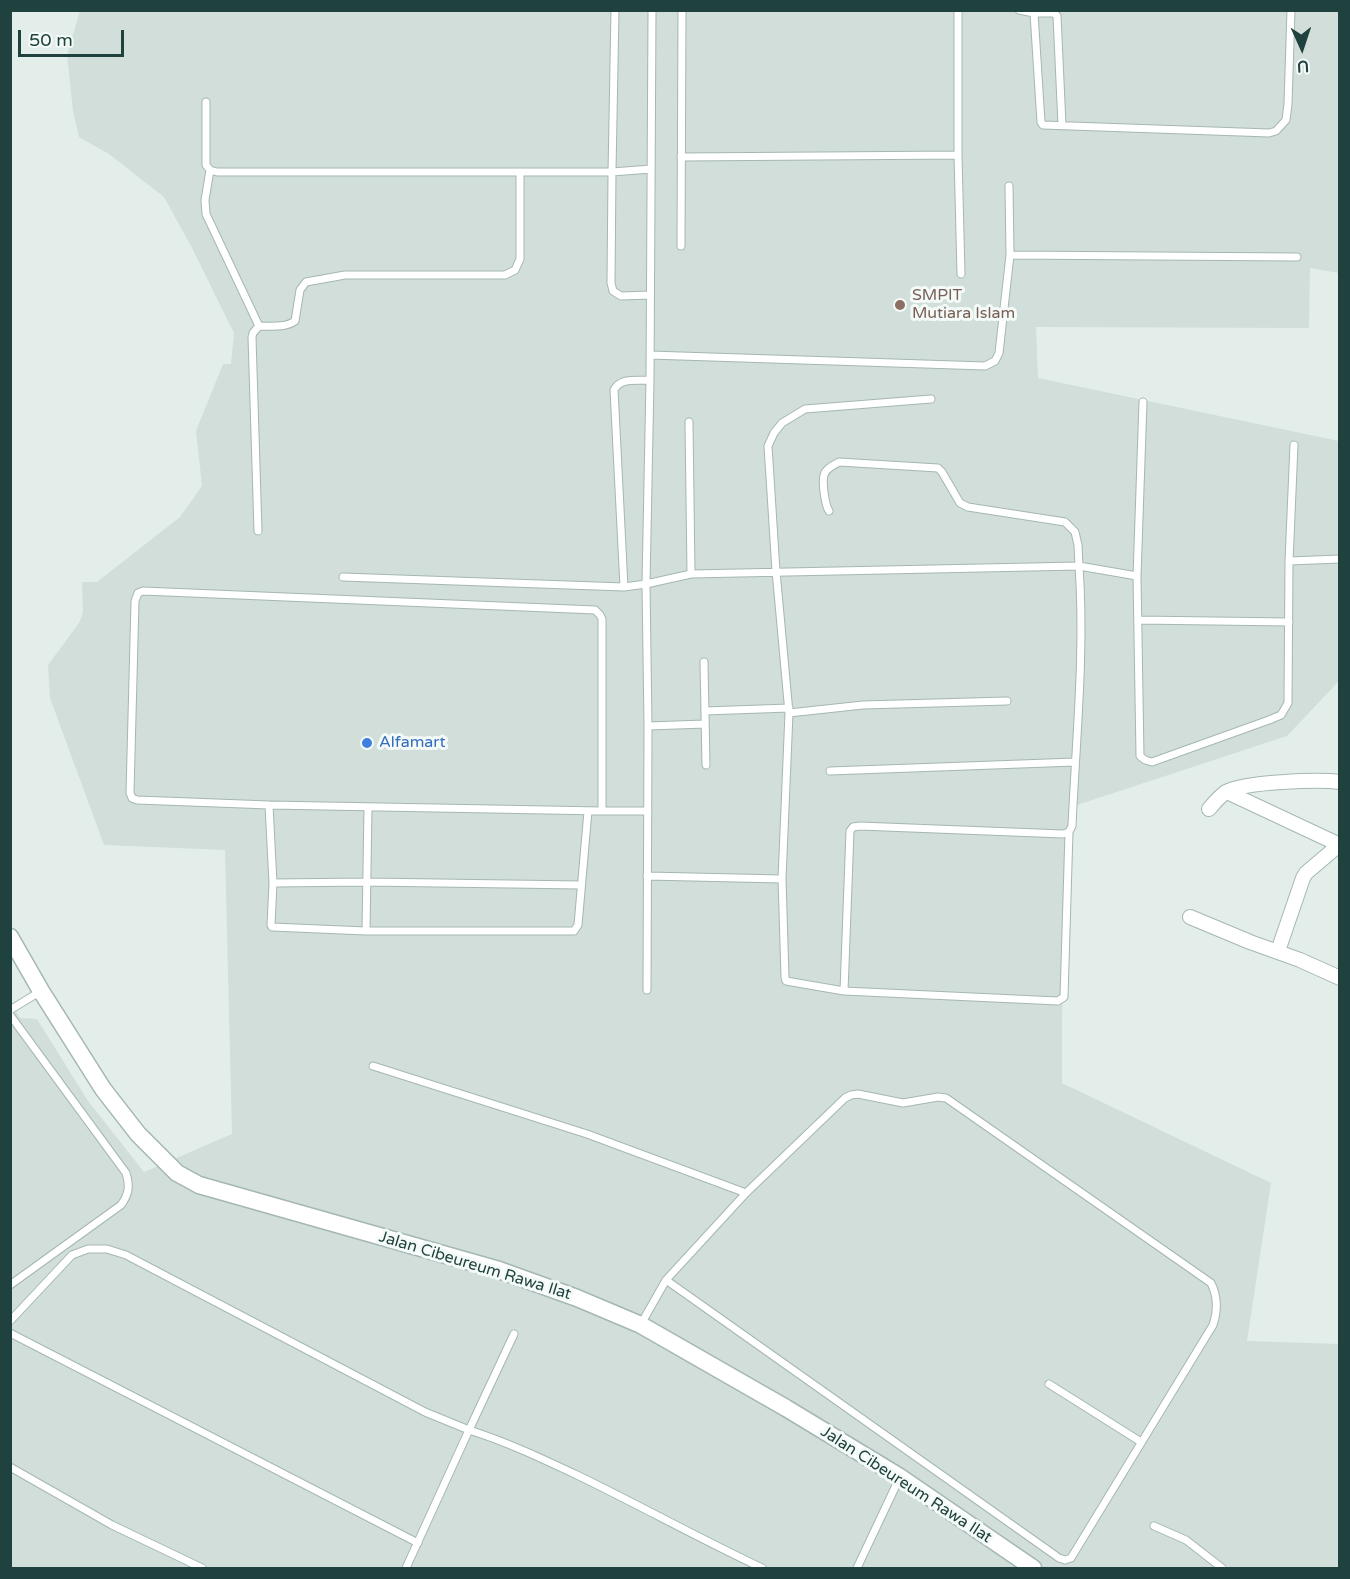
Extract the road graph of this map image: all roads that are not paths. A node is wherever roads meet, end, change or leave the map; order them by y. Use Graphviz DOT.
graph roads {
  1 [pos="615,10"];
  2 [pos="652,10"];
  3 [pos="682,10"];
  4 [pos="958,10"];
  5 [pos="1019,10"];
  6 [pos="1291,10"];
  7 [pos="1034,12"];
  8 [pos="206,102"];
  9 [pos="1062,125"];
  10 [pos="958,154"];
  11 [pos="681,157"];
  12 [pos="210,170"];
  13 [pos="651,170"];
  14 [pos="520,172"];
  15 [pos="612,172"];
  16 [pos="1009,186"];
  17 [pos="681,246"];
  18 [pos="1010,255"];
  19 [pos="1297,257"];
  20 [pos="962,274"];
  21 [pos="650,295"];
  22 [pos="260,326"];
  23 [pos="650,356"];
  24 [pos="650,380"];
  25 [pos="931,399"];
  26 [pos="1143,402"];
  27 [pos="689,422"];
  28 [pos="1294,445"];
  29 [pos="829,511"];
  30 [pos="258,531"];
  31 [pos="1340,560"];
  32 [pos="1289,561"];
  33 [pos="1079,566"];
  34 [pos="776,571"];
  35 [pos="691,574"];
  36 [pos="1137,576"];
  37 [pos="343,577"];
  38 [pos="646,584"];
  39 [pos="624,587"];
  40 [pos="1138,620"];
  41 [pos="1289,622"];
  42 [pos="704,662"];
  43 [pos="1007,701"];
  44 [pos="789,710"];
  45 [pos="705,711"];
  46 [pos="705,724"];
  47 [pos="648,726"];
  48 [pos="1075,762"];
  49 [pos="706,765"];
  50 [pos="830,771"];
  51 [pos="1340,782"];
  52 [pos="1227,792"];
  53 [pos="268,805"];
  54 [pos="368,807"];
  55 [pos="1209,808"];
  56 [pos="588,811"];
  57 [pos="602,812"];
  58 [pos="648,812"];
  59 [pos="1069,832"];
  60 [pos="1339,845"];
  61 [pos="647,876"];
  62 [pos="783,879"];
  63 [pos="367,882"];
  64 [pos="273,883"];
  65 [pos="581,885"];
  66 [pos="1190,917"];
  67 [pos="366,931"];
  68 [pos="11,940"];
  69 [pos="1278,951"];
  70 [pos="1340,978"];
  71 [pos="647,990"];
  72 [pos="41,991"];
  73 [pos="844,991"];
  74 [pos="10,1010"];
  75 [pos="10,1015"];
  76 [pos="373,1066"];
  77 [pos="746,1193"];
  78 [pos="666,1280"];
  79 [pos="10,1285"];
  80 [pos="10,1321"];
  81 [pos="641,1325"];
  82 [pos="10,1333"];
  83 [pos="514,1334"];
  84 [pos="1048,1384"];
  85 [pos="469,1430"];
  86 [pos="1141,1442"];
  87 [pos="10,1467"];
  88 [pos="900,1477"];
  89 [pos="1154,1526"];
  90 [pos="418,1543"];
  91 [pos="202,1569"];
  92 [pos="405,1569"];
  93 [pos="762,1569"];
  94 [pos="856,1569"];
  95 [pos="1032,1569"];
  96 [pos="1222,1569"];
  1 -- 15 [label="lane"];
  2 -- 13 [label="lane"];
  3 -- 11 [label="lane"];
  4 -- 10 [label="lane"];
  5 -- 7 [label="lane"];
  6 -- 9 [label="lane"];
  7 -- 9 [label="lane"];
  7 -- 9 [label="lane"];
  8 -- 12 [label="lane"];
  10 -- 11 [label="lane"];
  10 -- 20 [label="lane"];
  11 -- 17 [label="lane"];
  12 -- 14 [label="lane"];
  12 -- 22 [label="lane"];
  13 -- 15 [label="lane"];
  13 -- 21 [label="lane"];
  14 -- 15 [label="lane"];
  14 -- 22 [label="lane"];
  15 -- 21 [label="lane"];
  16 -- 18 [label="lane"];
  18 -- 19 [label="lane"];
  18 -- 23 [label="lane"];
  21 -- 23 [label="lane"];
  22 -- 30 [label="lane"];
  23 -- 24 [label="lane"];
  24 -- 38 [label="lane"];
  24 -- 39 [label="lane"];
  25 -- 34 [label="lane"];
  26 -- 36 [label="lane"];
  27 -- 35 [label="lane"];
  28 -- 32 [label="lane"];
  29 -- 33 [label="lane"];
  31 -- 32 [label="lane"];
  32 -- 41 [label="lane"];
  33 -- 34 [label="lane"];
  33 -- 36 [label="lane"];
  33 -- 48 [label="lane"];
  34 -- 35 [label="lane"];
  34 -- 44 [label="lane"];
  35 -- 38 [label="lane"];
  36 -- 40 [label="lane"];
  37 -- 39 [label="lane"];
  38 -- 39 [label="lane"];
  38 -- 47 [label="lane"];
  40 -- 41 [label="lane"];
  40 -- 41 [label="lane"];
  42 -- 45 [label="lane"];
  43 -- 44 [label="lane"];
  44 -- 45 [label="lane"];
  44 -- 62 [label="lane"];
  45 -- 46 [label="lane"];
  46 -- 47 [label="lane"];
  46 -- 49 [label="lane"];
  47 -- 58 [label="lane"];
  48 -- 50 [label="lane"];
  48 -- 59 [label="lane"];
  51 -- 52 [label="street"];
  52 -- 55 [label="street"];
  52 -- 60 [label="street"];
  53 -- 54 [label="lane"];
  53 -- 57 [label="lane"];
  53 -- 64 [label="lane"];
  54 -- 56 [label="lane"];
  54 -- 63 [label="lane"];
  56 -- 57 [label="lane"];
  56 -- 65 [label="lane"];
  57 -- 58 [label="lane"];
  58 -- 61 [label="lane"];
  59 -- 73 [label="lane"];
  59 -- 73 [label="lane"];
  60 -- 69 [label="street"];
  61 -- 62 [label="lane"];
  61 -- 71 [label="lane"];
  62 -- 73 [label="lane"];
  63 -- 64 [label="lane"];
  63 -- 65 [label="lane"];
  63 -- 67 [label="lane"];
  64 -- 67 [label="lane"];
  65 -- 67 [label="lane"];
  66 -- 69 [label="street"];
  68 -- 72 [label="street, Jalan Cibeureum Rawa Ilat"];
  69 -- 70 [label="street"];
  72 -- 74 [label="lane"];
  72 -- 81 [label="street, Jalan Cibeureum Rawa Ilat"];
  75 -- 79 [label="lane"];
  76 -- 77 [label="lane"];
  77 -- 78 [label="lane"];
  77 -- 86 [label="lane"];
  78 -- 81 [label="lane"];
  78 -- 86 [label="lane"];
  80 -- 85 [label="lane"];
  81 -- 88 [label="street, Jalan Cibeureum Rawa Ilat"];
  82 -- 90 [label="lane"];
  83 -- 85 [label="lane"];
  84 -- 86 [label="lane"];
  85 -- 90 [label="lane"];
  85 -- 93 [label="lane"];
  87 -- 91 [label="lane"];
  88 -- 94 [label="lane"];
  88 -- 95 [label="street, Jalan Cibeureum Rawa Ilat"];
  89 -- 96 [label="lane"];
  90 -- 92 [label="lane"];
}
